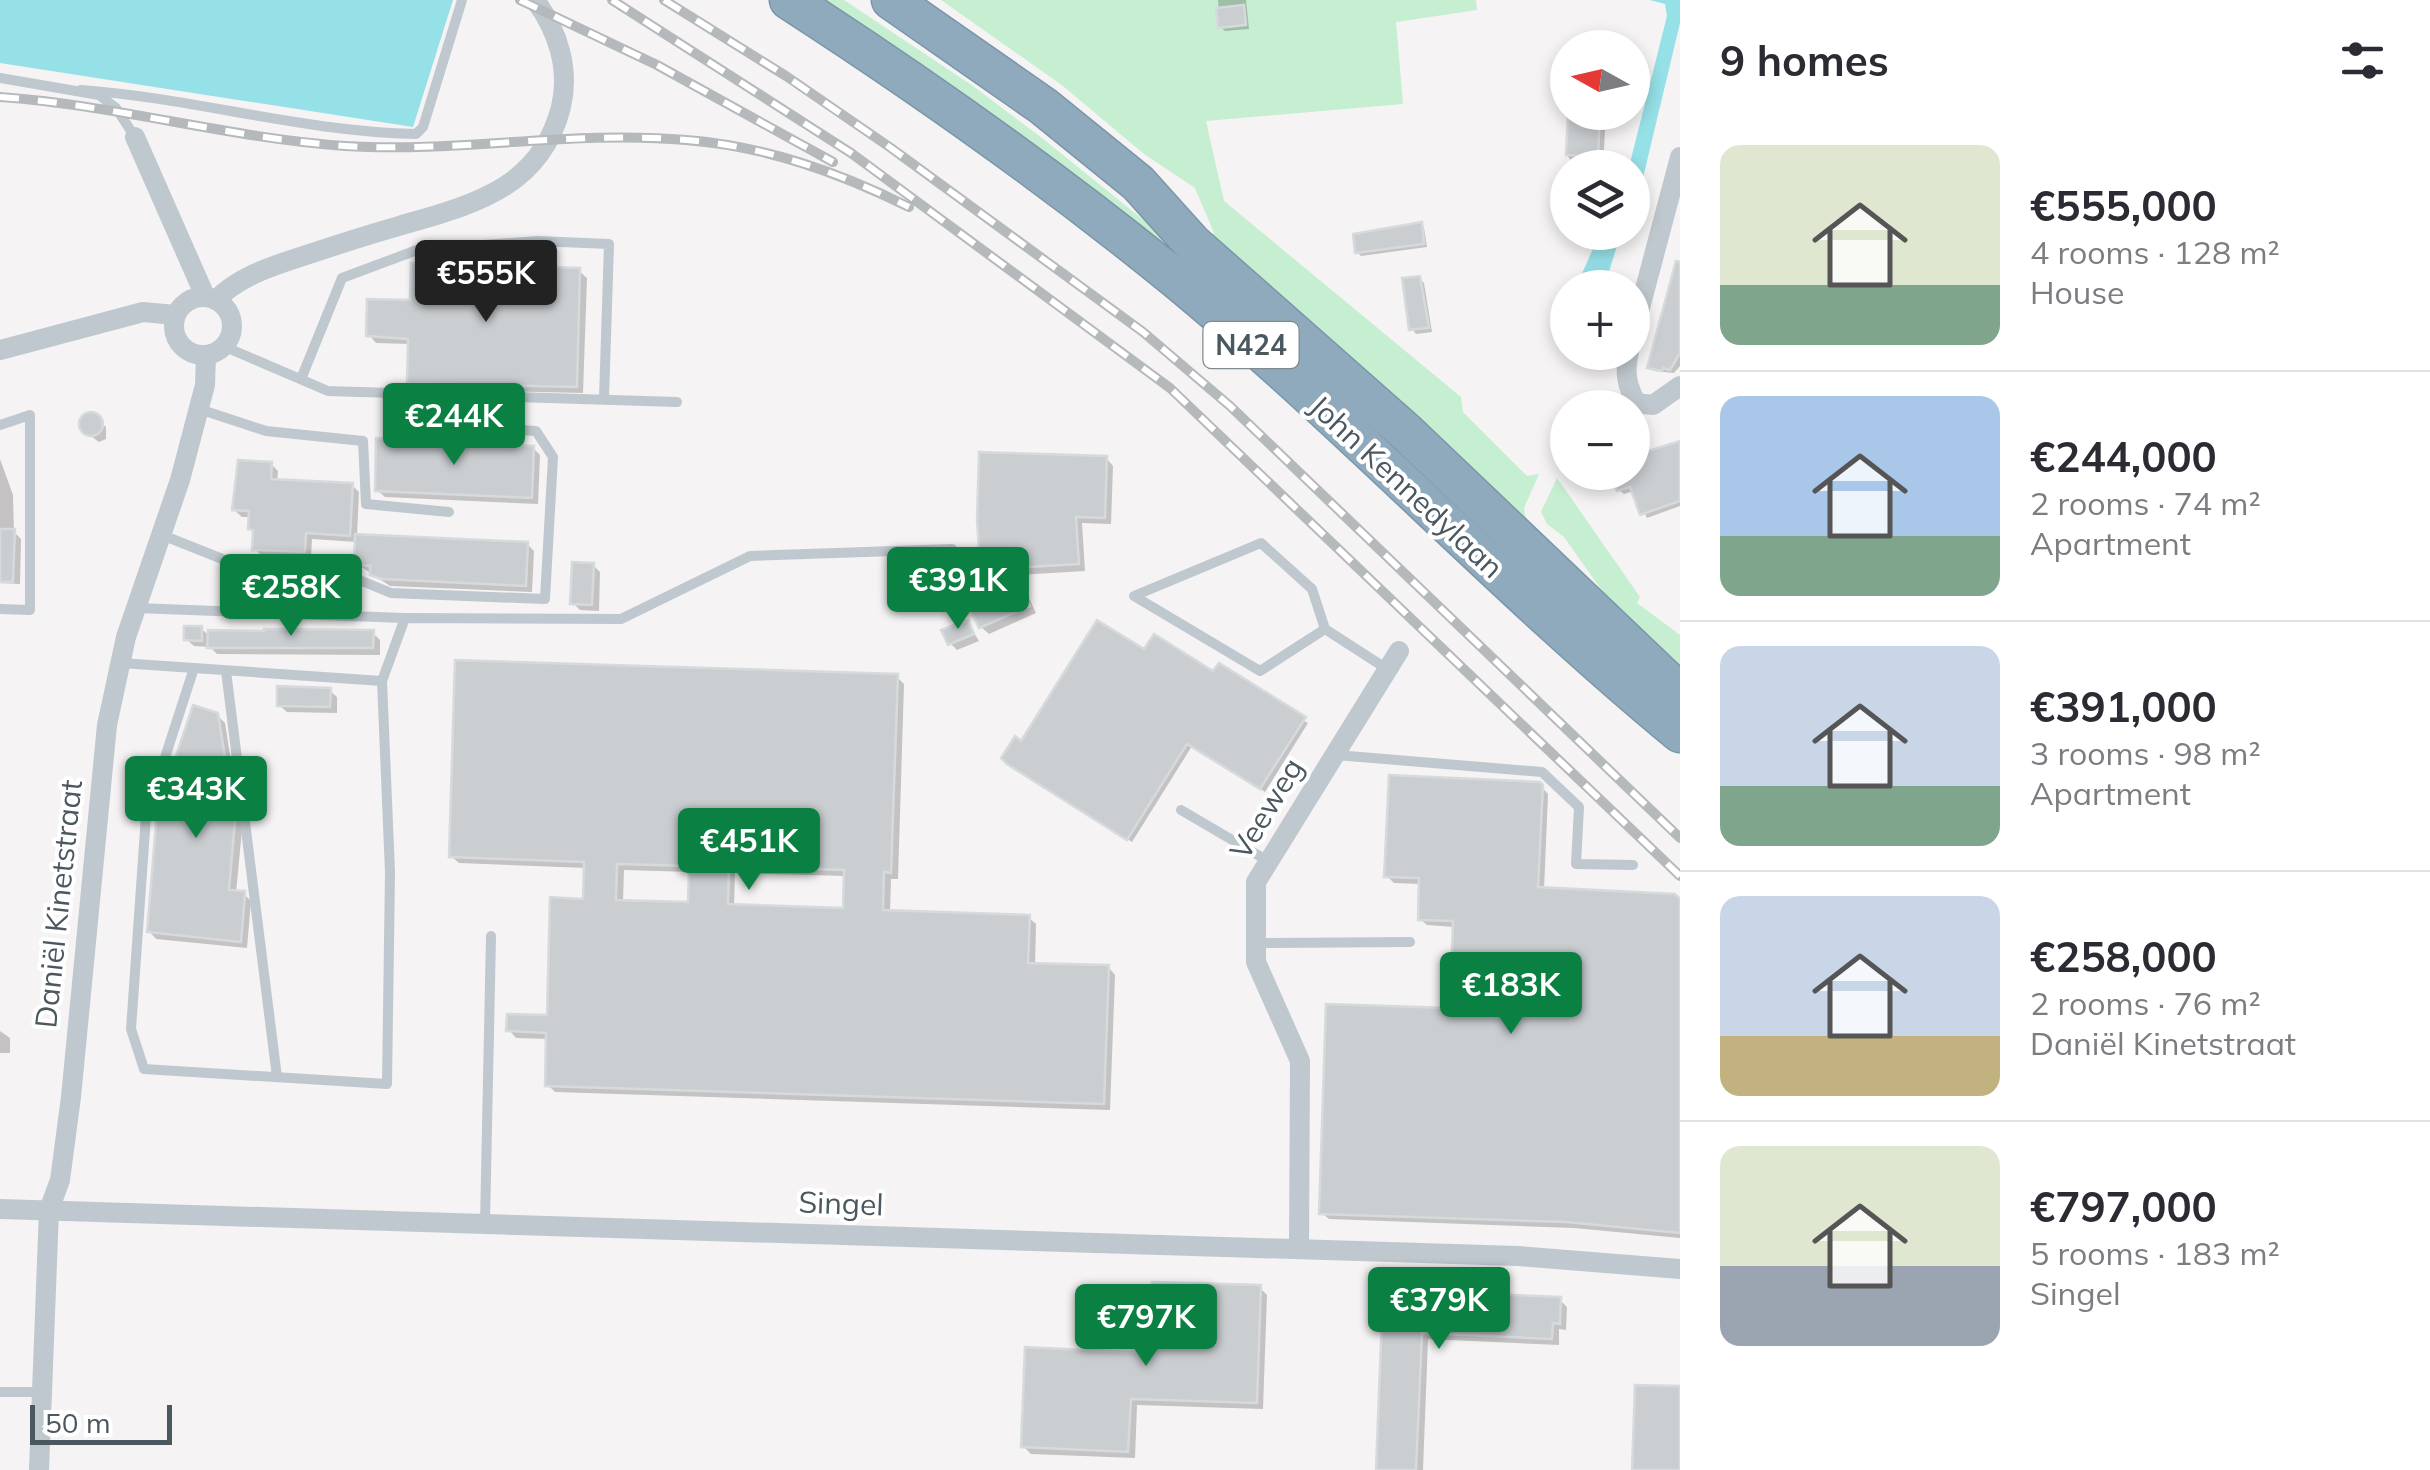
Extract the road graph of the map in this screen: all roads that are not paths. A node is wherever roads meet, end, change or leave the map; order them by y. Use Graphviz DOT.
graph roads {
  1 [pos="462,0"];
  2 [pos="535,0"];
  3 [pos="789,0"];
  4 [pos="891,0"];
  5 [pos="0,78"];
  6 [pos="81,90"];
  7 [pos="135,137"];
  8 [pos="1680,157"];
  9 [pos="1671,225"];
  10 [pos="1650,286"];
  11 [pos="211,298"];
  12 [pos="176,314"];
  13 [pos="0,350"];
  14 [pos="215,351"];
  15 [pos="301,378"];
  16 [pos="1680,386"];
  17 [pos="604,398"];
  18 [pos="677,402"];
  19 [pos="1650,405"];
  20 [pos="198,409"];
  21 [pos="398,424"];
  22 [pos="0,426"];
  23 [pos="449,512"];
  24 [pos="161,535"];
  25 [pos="952,549"];
  26 [pos="136,608"];
  27 [pos="0,609"];
  28 [pos="405,618"];
  29 [pos="1325,629"];
  30 [pos="1399,651"];
  31 [pos="120,664"];
  32 [pos="194,668"];
  33 [pos="1387,670"];
  34 [pos="226,671"];
  35 [pos="382,681"];
  36 [pos="1680,693"];
  37 [pos="1680,733"];
  38 [pos="1334,755"];
  39 [pos="1180,810"];
  40 [pos="1268,861"];
  41 [pos="1633,865"];
  42 [pos="491,936"];
  43 [pos="1410,942"];
  44 [pos="1256,943"];
  45 [pos="277,1077"];
  46 [pos="0,1209"];
  47 [pos="49,1210"];
  48 [pos="485,1224"];
  49 [pos="1299,1248"];
  50 [pos="1680,1270"];
  51 [pos="0,1392"];
  52 [pos="42,1392"];
  53 [pos="39,1470"];
  1 -- 6 [label="lane"];
  2 -- 11 [label="street"];
  3 -- 37 [label="highway, John Kennedylaan / N424"];
  4 -- 36 [label="highway, John Kennedylaan / N424"];
  5 -- 6 [label="lane"];
  6 -- 7 [label="lane"];
  7 -- 11 [label="street"];
  8 -- 9 [label="street"];
  9 -- 10 [label="street"];
  11 -- 12 [label="street"];
  11 -- 14 [label="street"];
  12 -- 13 [label="street"];
  12 -- 14 [label="street"];
  14 -- 15 [label="lane"];
  14 -- 20 [label="street, Daniël Kinetstraat"];
  15 -- 17 [label="lane"];
  15 -- 17 [label="lane"];
  16 -- 19 [label="street"];
  17 -- 18 [label="lane"];
  20 -- 23 [label="lane"];
  20 -- 24 [label="street, Daniël Kinetstraat"];
  21 -- 24 [label="lane"];
  22 -- 27 [label="lane"];
  24 -- 26 [label="street, Daniël Kinetstraat"];
  25 -- 28 [label="lane"];
  26 -- 28 [label="lane"];
  26 -- 31 [label="street, Daniël Kinetstraat"];
  28 -- 35 [label="lane"];
  29 -- 29 [label="lane"];
  29 -- 33 [label="lane"];
  30 -- 33 [label="street, Veeweg"];
  31 -- 32 [label="lane"];
  31 -- 47 [label="street, Daniël Kinetstraat"];
  32 -- 34 [label="lane"];
  32 -- 45 [label="lane"];
  33 -- 38 [label="street, Veeweg"];
  34 -- 35 [label="lane"];
  34 -- 45 [label="lane"];
  35 -- 45 [label="lane"];
  38 -- 40 [label="street, Veeweg"];
  38 -- 41 [label="lane"];
  39 -- 40 [label="lane"];
  40 -- 44 [label="street, Veeweg"];
  42 -- 48 [label="lane"];
  43 -- 44 [label="lane"];
  44 -- 49 [label="street, Veeweg"];
  46 -- 47 [label="street, Singel"];
  47 -- 48 [label="street, Singel"];
  47 -- 52 [label="street, Daniël Kinetstraat"];
  48 -- 49 [label="street, Singel"];
  49 -- 50 [label="street, Singel"];
  51 -- 52 [label="lane"];
  52 -- 53 [label="street, Daniël Kinetstraat"];
}
